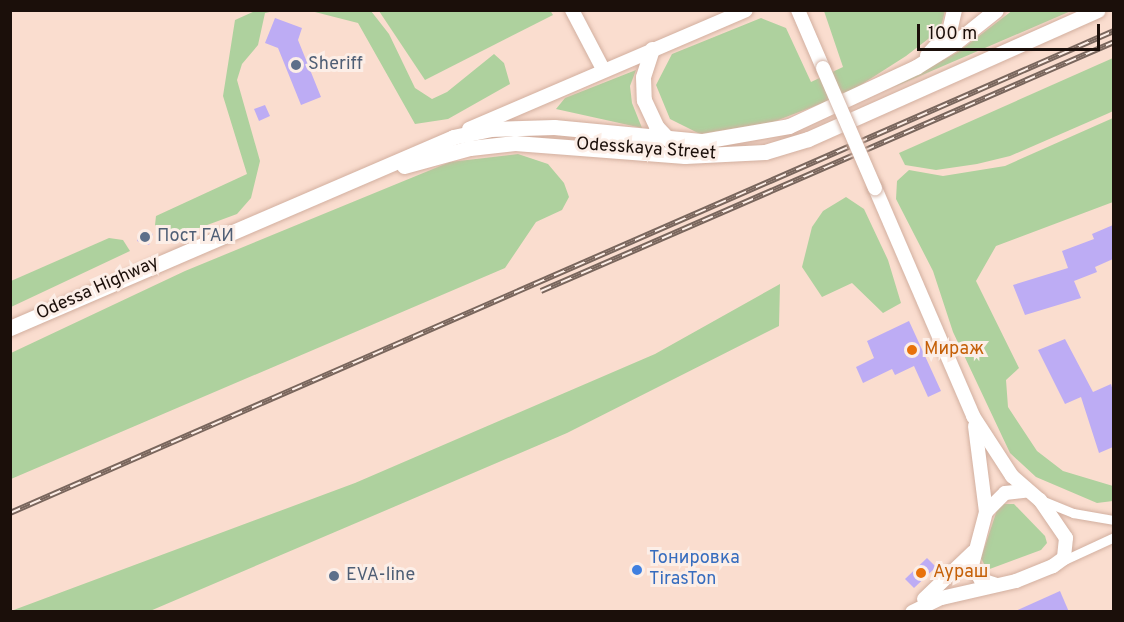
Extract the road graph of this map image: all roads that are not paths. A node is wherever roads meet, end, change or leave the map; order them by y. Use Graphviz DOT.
graph roads {
  1 [pos="572,10"];
  2 [pos="746,10"];
  3 [pos="798,10"];
  4 [pos="954,10"];
  5 [pos="996,10"];
  6 [pos="1098,10"];
  7 [pos="652,49"];
  8 [pos="916,67"];
  9 [pos="603,69"];
  10 [pos="453,137"];
  11 [pos="668,138"];
  12 [pos="685,156"];
  13 [pos="351,180"];
  14 [pos="10,328"];
  15 [pos="973,416"];
  16 [pos="1025,491"];
  17 [pos="1041,500"];
  18 [pos="986,512"];
  19 [pos="1113,520"];
  20 [pos="1113,537"];
  21 [pos="976,548"];
  22 [pos="1060,562"];
  23 [pos="996,585"];
  24 [pos="911,612"];
  1 -- 9 [label="street"];
  2 -- 7 [label="street, Odesskaya Street"];
  3 -- 15 [label="street, bridge"];
  4 -- 8 [label="main road"];
  5 -- 8 [label="main road, Odesskaya Street"];
  6 -- 12 [label="main road, Odesskaya Street"];
  7 -- 9 [label="street, Odesskaya Street"];
  7 -- 11 [label="main road"];
  8 -- 11 [label="main road, Odesskaya Street"];
  9 -- 10 [label="street, Odesskaya Street"];
  10 -- 11 [label="main road, Odesskaya Street"];
  10 -- 13 [label="main road, Odesskaya Street"];
  11 -- 12 [label="main road"];
  12 -- 13 [label="main road, Odesskaya Street"];
  13 -- 14 [label="main road, Odessa Highway"];
  15 -- 16 [label="street"];
  15 -- 18 [label="street"];
  16 -- 17 [label="street"];
  16 -- 18 [label="street"];
  17 -- 19 [label="street"];
  17 -- 22 [label="street"];
  18 -- 21 [label="street"];
  20 -- 22 [label="street"];
  21 -- 23 [label="street"];
  21 -- 24 [label="street"];
  22 -- 23 [label="street"];
  23 -- 24 [label="street"];
}
